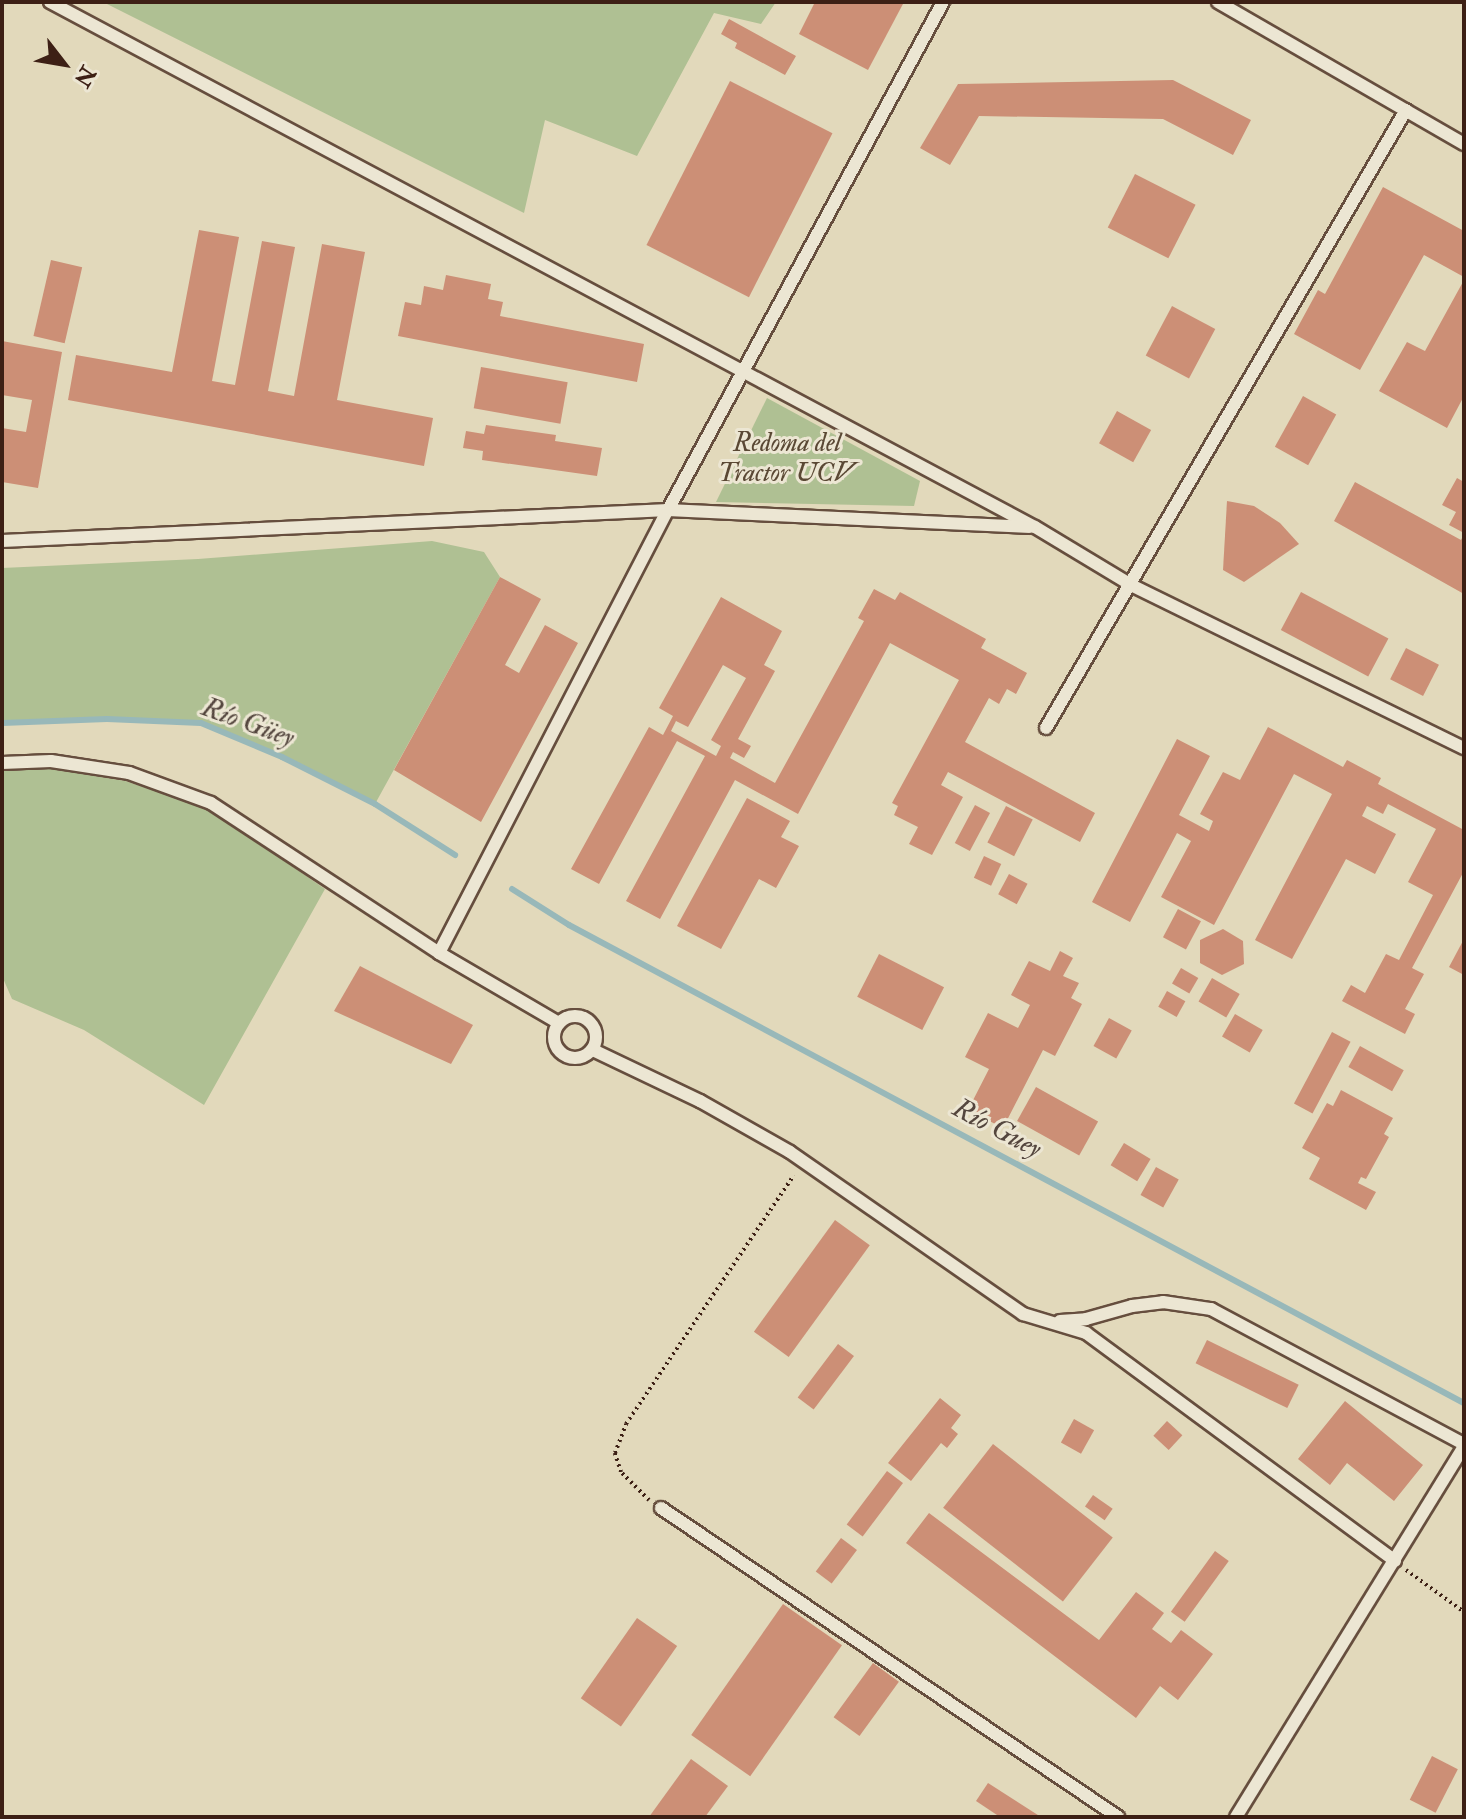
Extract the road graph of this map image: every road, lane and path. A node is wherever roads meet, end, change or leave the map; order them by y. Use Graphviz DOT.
graph roads {
  1 [pos="50,2"];
  2 [pos="943,2"];
  3 [pos="1218,2"];
  4 [pos="1406,110"];
  5 [pos="1464,144"];
  6 [pos="743,374"];
  7 [pos="668,510"];
  8 [pos="1035,527"];
  9 [pos="2,541"];
  10 [pos="1131,585"];
  11 [pos="1046,728"];
  12 [pos="1463,743"];
  13 [pos="2,763"];
  14 [pos="439,953"];
  15 [pos="559,1023"];
  16 [pos="593,1050"];
  17 [pos="803,1161"];
  18 [pos="1052,1322"];
  19 [pos="1464,1445"];
  20 [pos="661,1508"];
  21 [pos="1395,1561"];
  22 [pos="1464,1612"];
  23 [pos="1118,1817"];
  24 [pos="1236,1817"];
  1 -- 6 [label="lane"];
  2 -- 6 [label="lane"];
  3 -- 4 [label="lane"];
  4 -- 5 [label="lane"];
  4 -- 10 [label="lane"];
  6 -- 7 [label="lane"];
  6 -- 8 [label="lane"];
  7 -- 8 [label="lane"];
  7 -- 9 [label="lane"];
  7 -- 14 [label="lane"];
  8 -- 10 [label="lane"];
  10 -- 11 [label="lane"];
  10 -- 12 [label="lane"];
  13 -- 14 [label="lane"];
  14 -- 15 [label="lane"];
  15 -- 16 [label="lane"];
  15 -- 16 [label="lane"];
  16 -- 17 [label="lane"];
  17 -- 18 [label="lane"];
  17 -- 20 [label="path"];
  18 -- 19 [label="lane"];
  18 -- 21 [label="lane"];
  19 -- 21 [label="lane"];
  20 -- 23 [label="lane"];
  21 -- 22 [label="path"];
  21 -- 24 [label="lane"];
}
